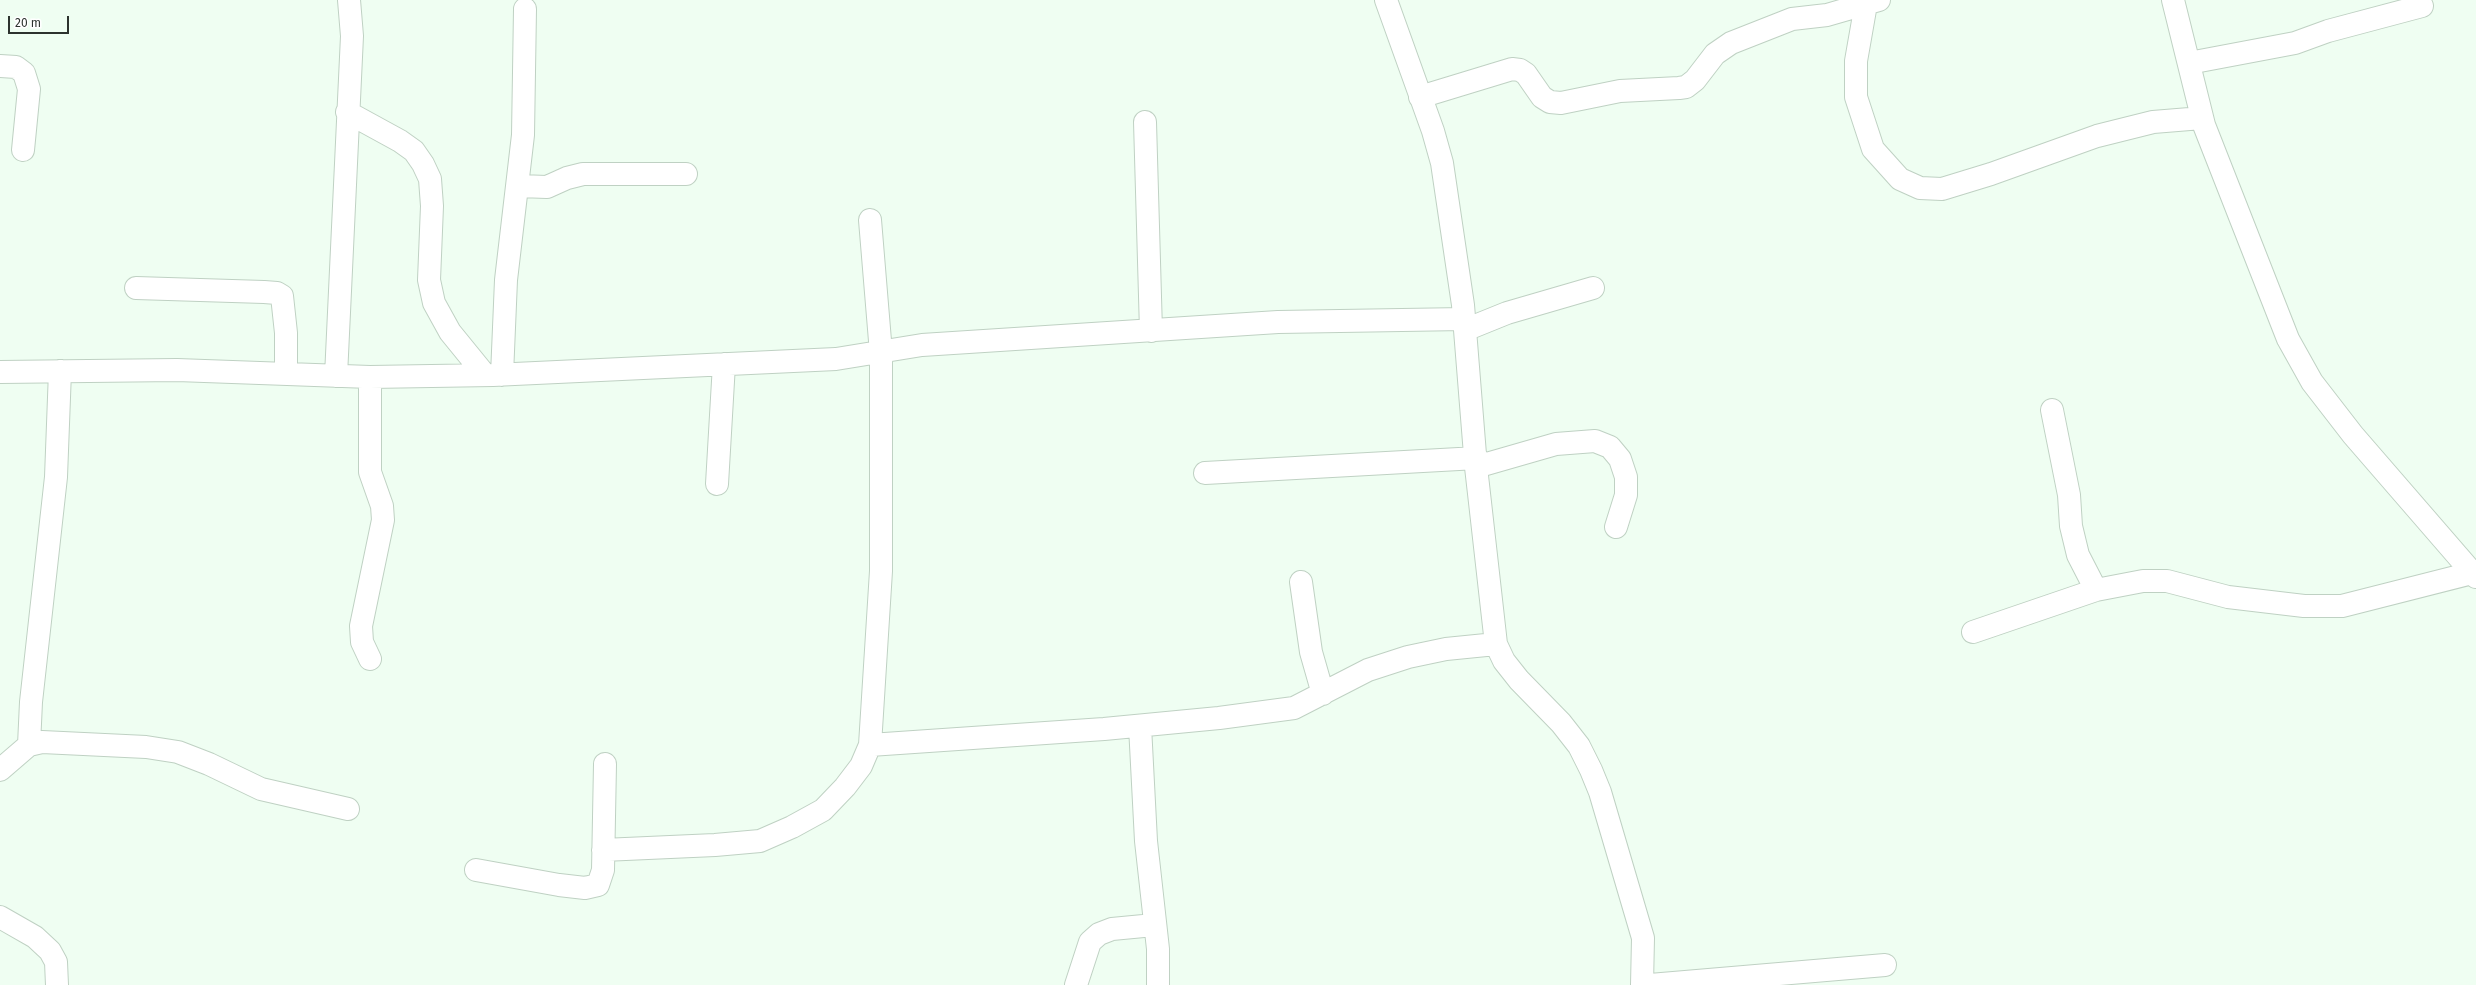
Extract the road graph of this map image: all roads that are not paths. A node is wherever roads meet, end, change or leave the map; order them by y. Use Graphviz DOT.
graph roads {
  1 [pos="349,0"];
  2 [pos="1386,0"];
  3 [pos="2173,0"];
  4 [pos="1872,2"];
  5 [pos="2422,6"];
  6 [pos="525,9"];
  7 [pos="2189,63"];
  8 [pos="0,66"];
  9 [pos="1420,97"];
  10 [pos="347,112"];
  11 [pos="2202,118"];
  12 [pos="1145,122"];
  13 [pos="23,150"];
  14 [pos="686,174"];
  15 [pos="519,186"];
  16 [pos="870,220"];
  17 [pos="136,288"];
  18 [pos="1593,288"];
  19 [pos="1465,324"];
  20 [pos="1151,331"];
  21 [pos="881,353"];
  22 [pos="724,364"];
  23 [pos="60,371"];
  24 [pos="0,372"];
  25 [pos="286,374"];
  26 [pos="494,375"];
  27 [pos="336,376"];
  28 [pos="370,377"];
  29 [pos="2052,410"];
  30 [pos="1477,462"];
  31 [pos="1205,473"];
  32 [pos="717,484"];
  33 [pos="1616,527"];
  34 [pos="2475,574"];
  35 [pos="1301,582"];
  36 [pos="2096,590"];
  37 [pos="1973,632"];
  38 [pos="1496,644"];
  39 [pos="370,659"];
  40 [pos="1324,694"];
  41 [pos="1140,726"];
  42 [pos="29,745"];
  43 [pos="870,745"];
  44 [pos="605,764"];
  45 [pos="0,770"];
  46 [pos="348,809"];
  47 [pos="603,850"];
  48 [pos="476,870"];
  49 [pos="0,917"];
  50 [pos="1154,925"];
  51 [pos="1885,965"];
  52 [pos="57,985"];
  53 [pos="1076,985"];
  54 [pos="1158,985"];
  55 [pos="1642,985"];
  56 [pos="1650,985"];
  1 -- 10 [label="street"];
  2 -- 9 [label="street"];
  3 -- 7 [label="street"];
  4 -- 9 [label="street"];
  4 -- 11 [label="street"];
  5 -- 7 [label="street"];
  6 -- 15 [label="street"];
  7 -- 11 [label="street"];
  8 -- 13 [label="street"];
  9 -- 19 [label="street"];
  10 -- 26 [label="street"];
  10 -- 27 [label="street"];
  11 -- 34 [label="street"];
  12 -- 20 [label="street"];
  14 -- 15 [label="street"];
  15 -- 26 [label="street"];
  16 -- 21 [label="street"];
  17 -- 25 [label="street"];
  18 -- 19 [label="street"];
  19 -- 20 [label="street"];
  19 -- 30 [label="street"];
  20 -- 21 [label="street"];
  21 -- 22 [label="street"];
  21 -- 43 [label="street"];
  22 -- 26 [label="street"];
  22 -- 32 [label="street"];
  23 -- 24 [label="street"];
  23 -- 25 [label="street"];
  23 -- 42 [label="street"];
  25 -- 27 [label="street"];
  26 -- 28 [label="street"];
  27 -- 28 [label="street"];
  28 -- 39 [label="street"];
  29 -- 36 [label="street"];
  30 -- 31 [label="street"];
  30 -- 33 [label="street"];
  30 -- 38 [label="street"];
  34 -- 36 [label="street"];
  35 -- 40 [label="street"];
  36 -- 37 [label="street"];
  38 -- 40 [label="street"];
  38 -- 55 [label="street"];
  40 -- 41 [label="street"];
  41 -- 43 [label="street"];
  41 -- 50 [label="street"];
  42 -- 45 [label="street"];
  42 -- 46 [label="street"];
  43 -- 47 [label="street"];
  44 -- 47 [label="street"];
  47 -- 48 [label="street"];
  49 -- 52 [label="street"];
  50 -- 53 [label="street"];
  50 -- 54 [label="street"];
  51 -- 56 [label="street"];
}
